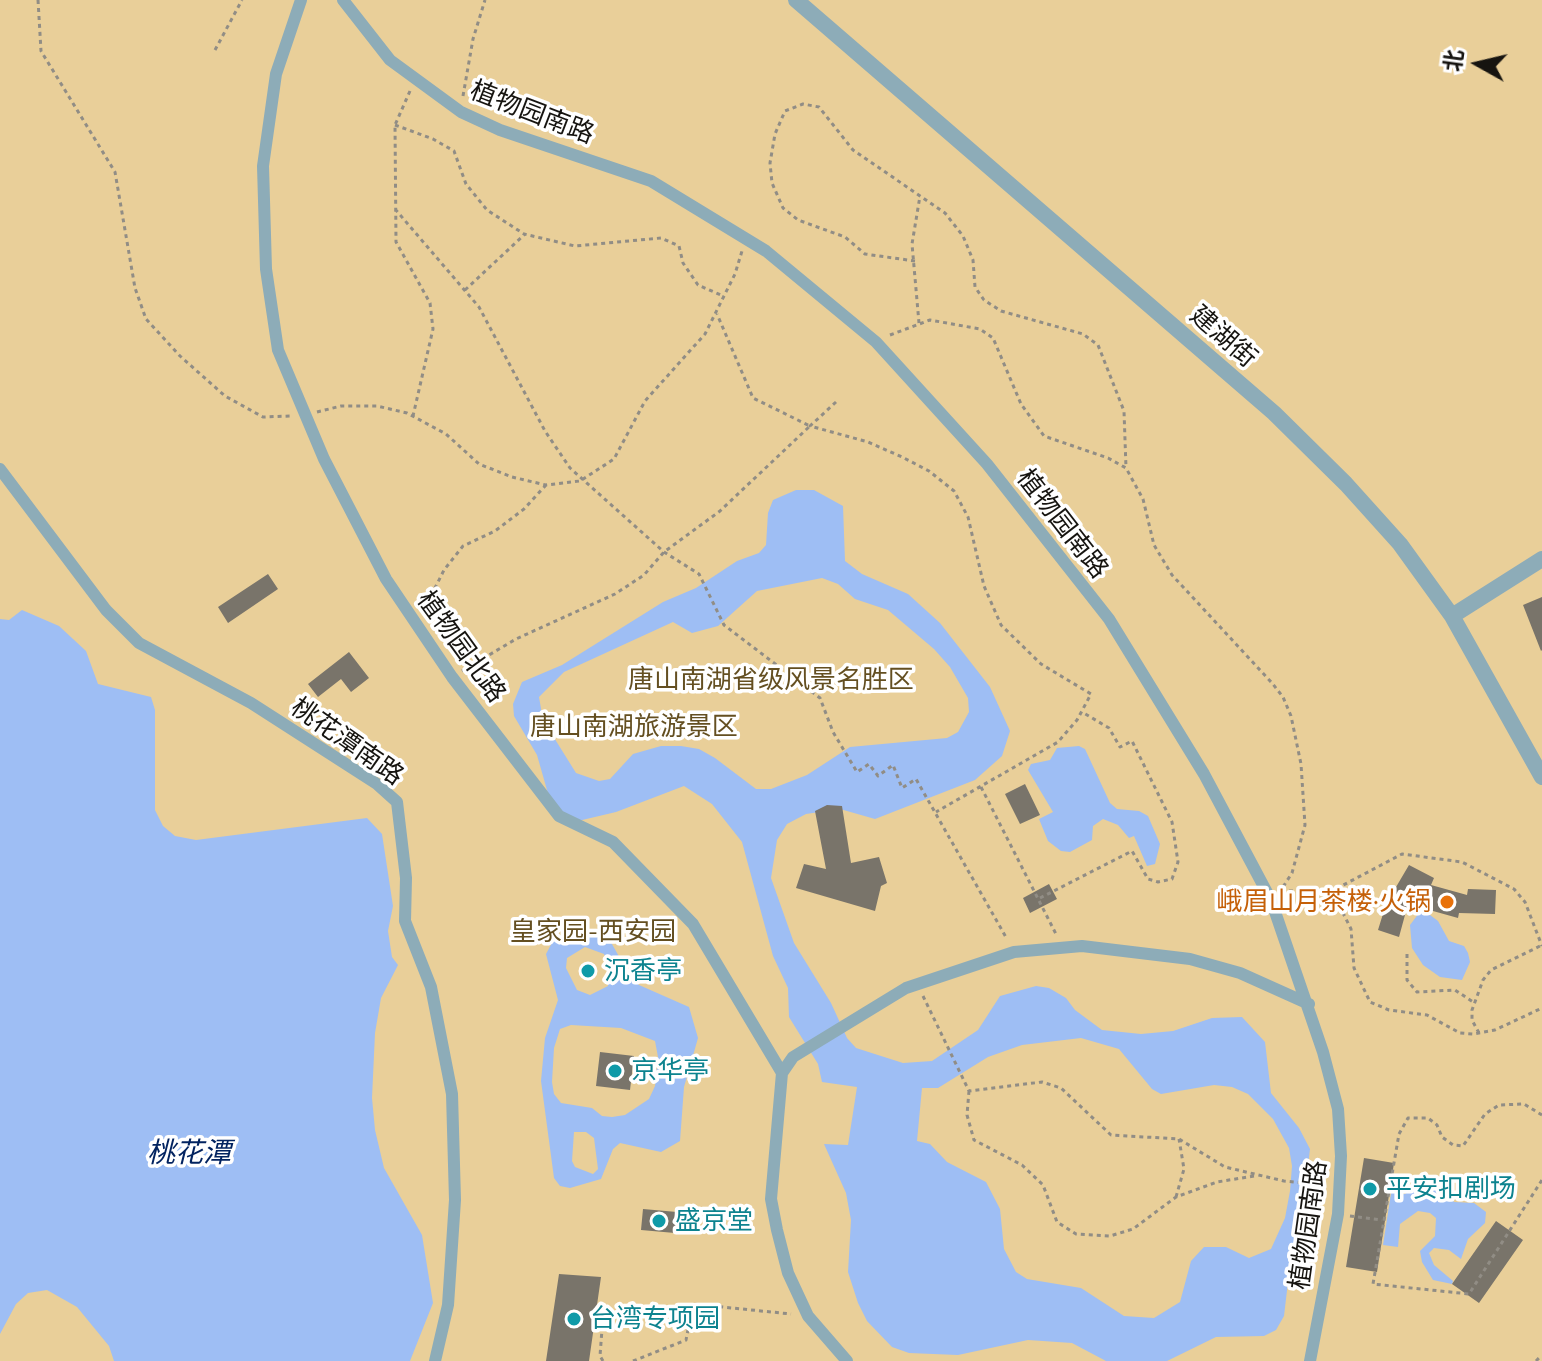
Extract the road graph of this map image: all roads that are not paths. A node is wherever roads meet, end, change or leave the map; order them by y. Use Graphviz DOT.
graph roads {
  1 [pos="301,0"];
  2 [pos="343,0"];
  3 [pos="796,0"];
  4 [pos="0,469"];
  5 [pos="1542,559"];
  6 [pos="1452,616"];
  7 [pos="1542,777"];
  8 [pos="1309,1004"];
  9 [pos="782,1073"];
  10 [pos="435,1361"];
  11 [pos="847,1361"];
  12 [pos="1310,1361"];
  1 -- 9 [label="street, 植物园北路"];
  2 -- 8 [label="street, 植物园南路"];
  3 -- 6 [label="street, 建湖街"];
  4 -- 10 [label="street, 桃花潭南路"];
  5 -- 6 [label="street"];
  6 -- 7 [label="street, 建湖街"];
  8 -- 9 [label="street"];
  8 -- 12 [label="street, 植物园南路"];
  9 -- 11 [label="street"];
}
